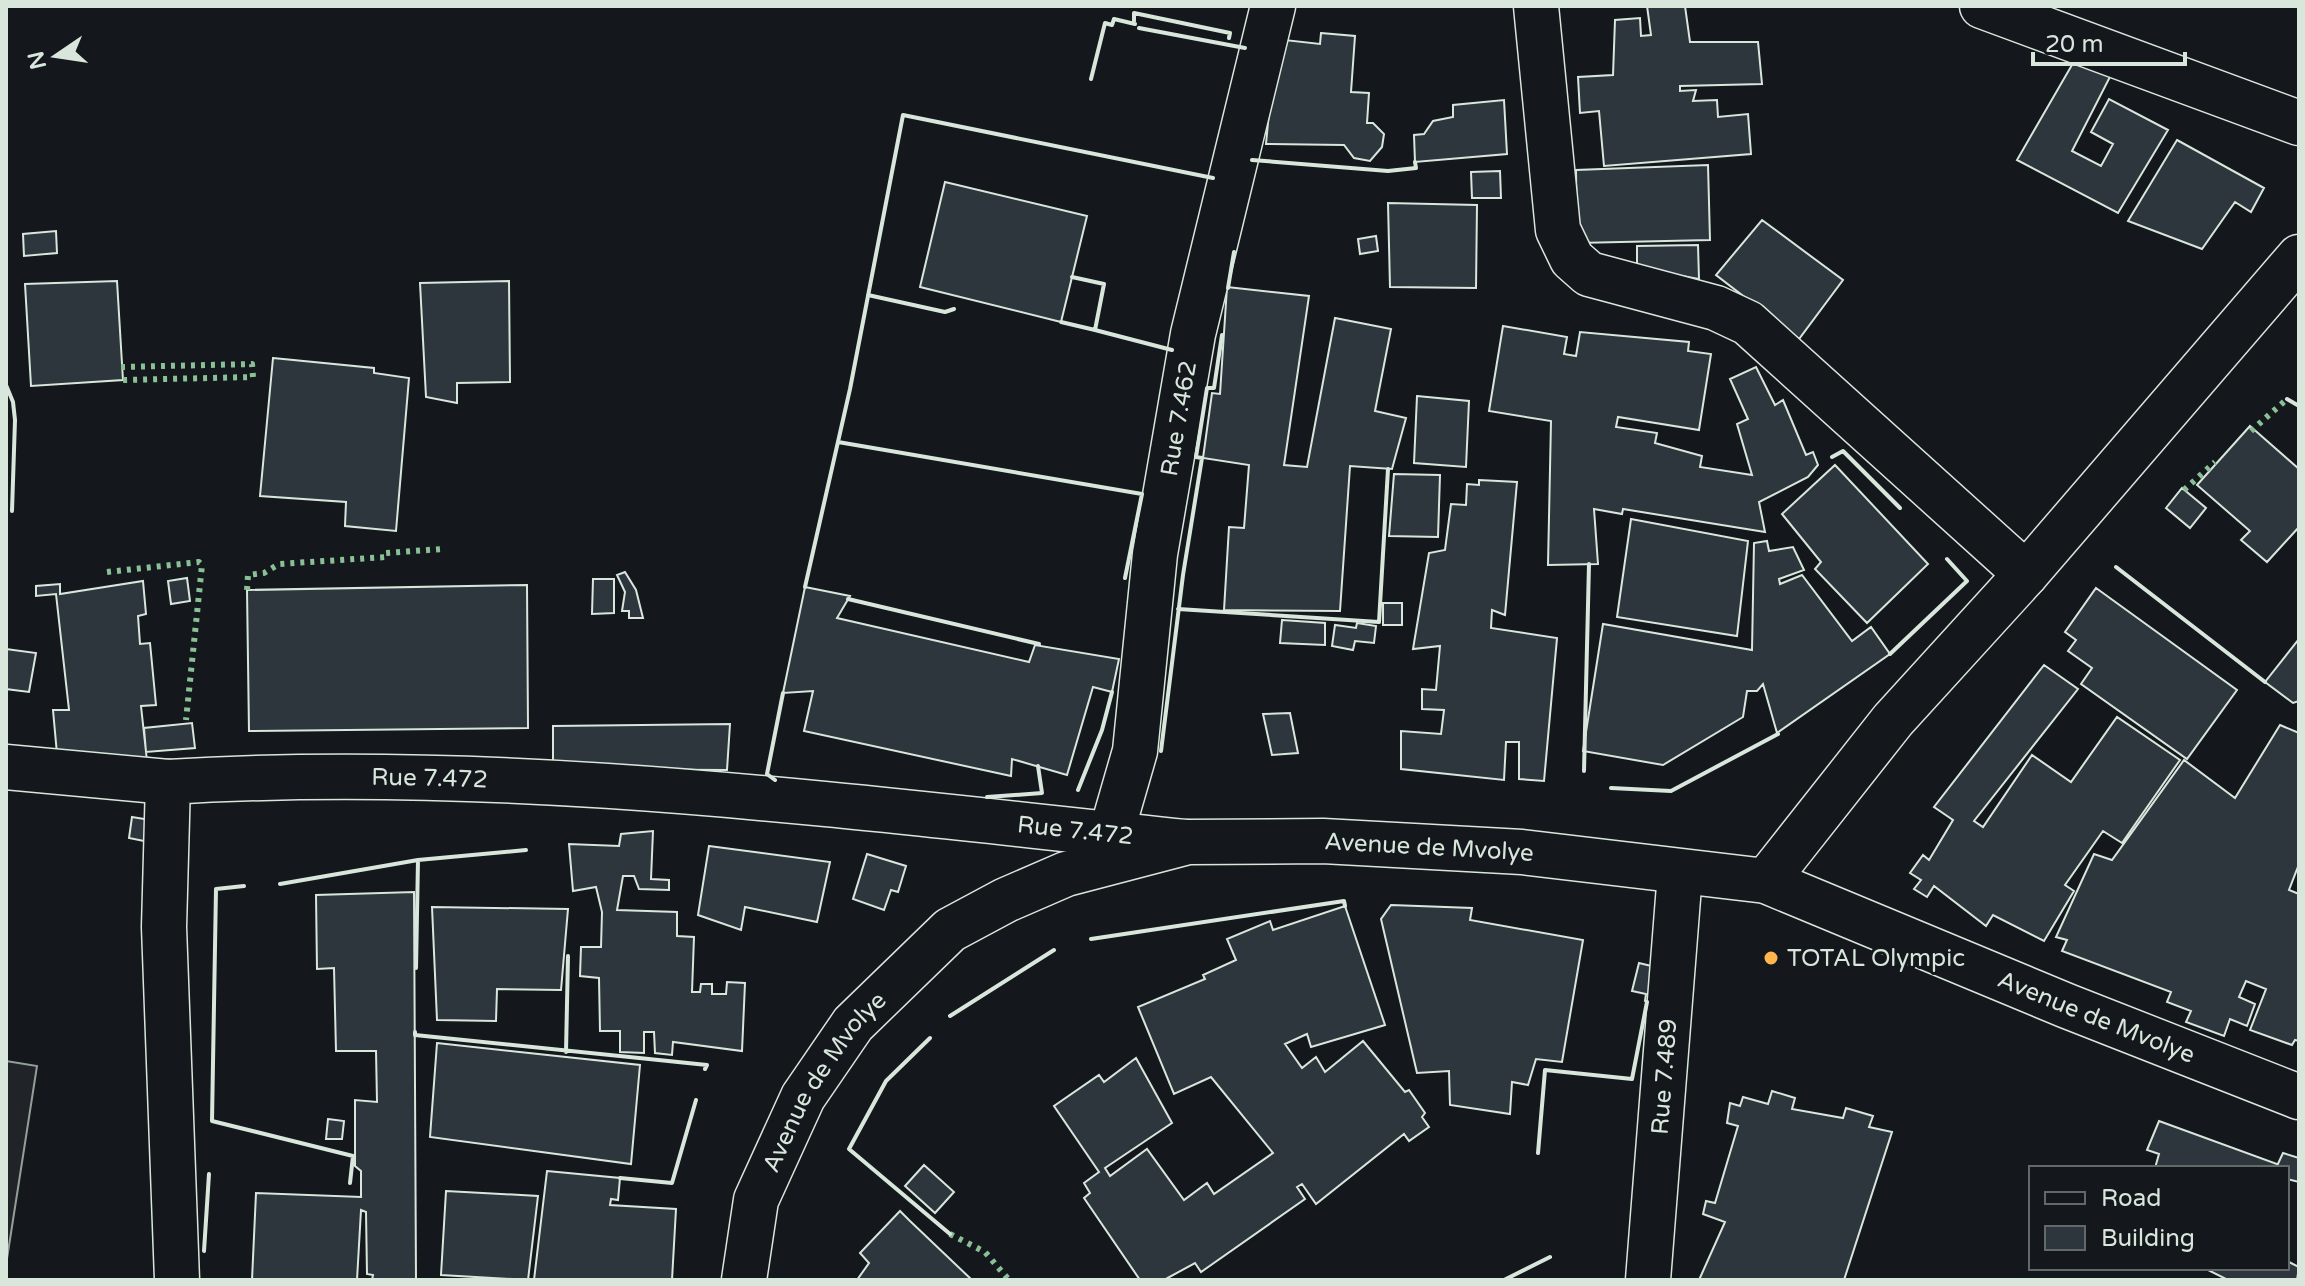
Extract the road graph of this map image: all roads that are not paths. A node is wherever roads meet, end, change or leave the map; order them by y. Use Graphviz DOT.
graph roads {
  1 [pos="1273,6"];
  2 [pos="1536,6"];
  3 [pos="1982,6"];
  4 [pos="2299,123"];
  5 [pos="2299,257"];
  6 [pos="2026,574"];
  7 [pos="6,767"];
  8 [pos="168,782"];
  9 [pos="1111,834"];
  10 [pos="1188,842"];
  11 [pos="1680,873"];
  12 [pos="1766,881"];
  13 [pos="2299,1097"];
  14 [pos="177,1280"];
  15 [pos="744,1280"];
  16 [pos="1648,1280"];
  1 -- 9 [label="street, Rue 7.462"];
  2 -- 6 [label="street"];
  3 -- 4 [label="street"];
  5 -- 6 [label="street"];
  6 -- 12 [label="street"];
  7 -- 8 [label="street, Rue 7.472"];
  8 -- 9 [label="street, Rue 7.472"];
  8 -- 14 [label="street"];
  9 -- 10 [label="street, Rue 7.472"];
  10 -- 11 [label="street, Avenue de Mvolye"];
  10 -- 15 [label="street, Avenue de Mvolye"];
  11 -- 12 [label="street, Avenue de Mvolye"];
  11 -- 16 [label="street, Rue 7.489"];
  12 -- 13 [label="street, Avenue de Mvolye"];
}
